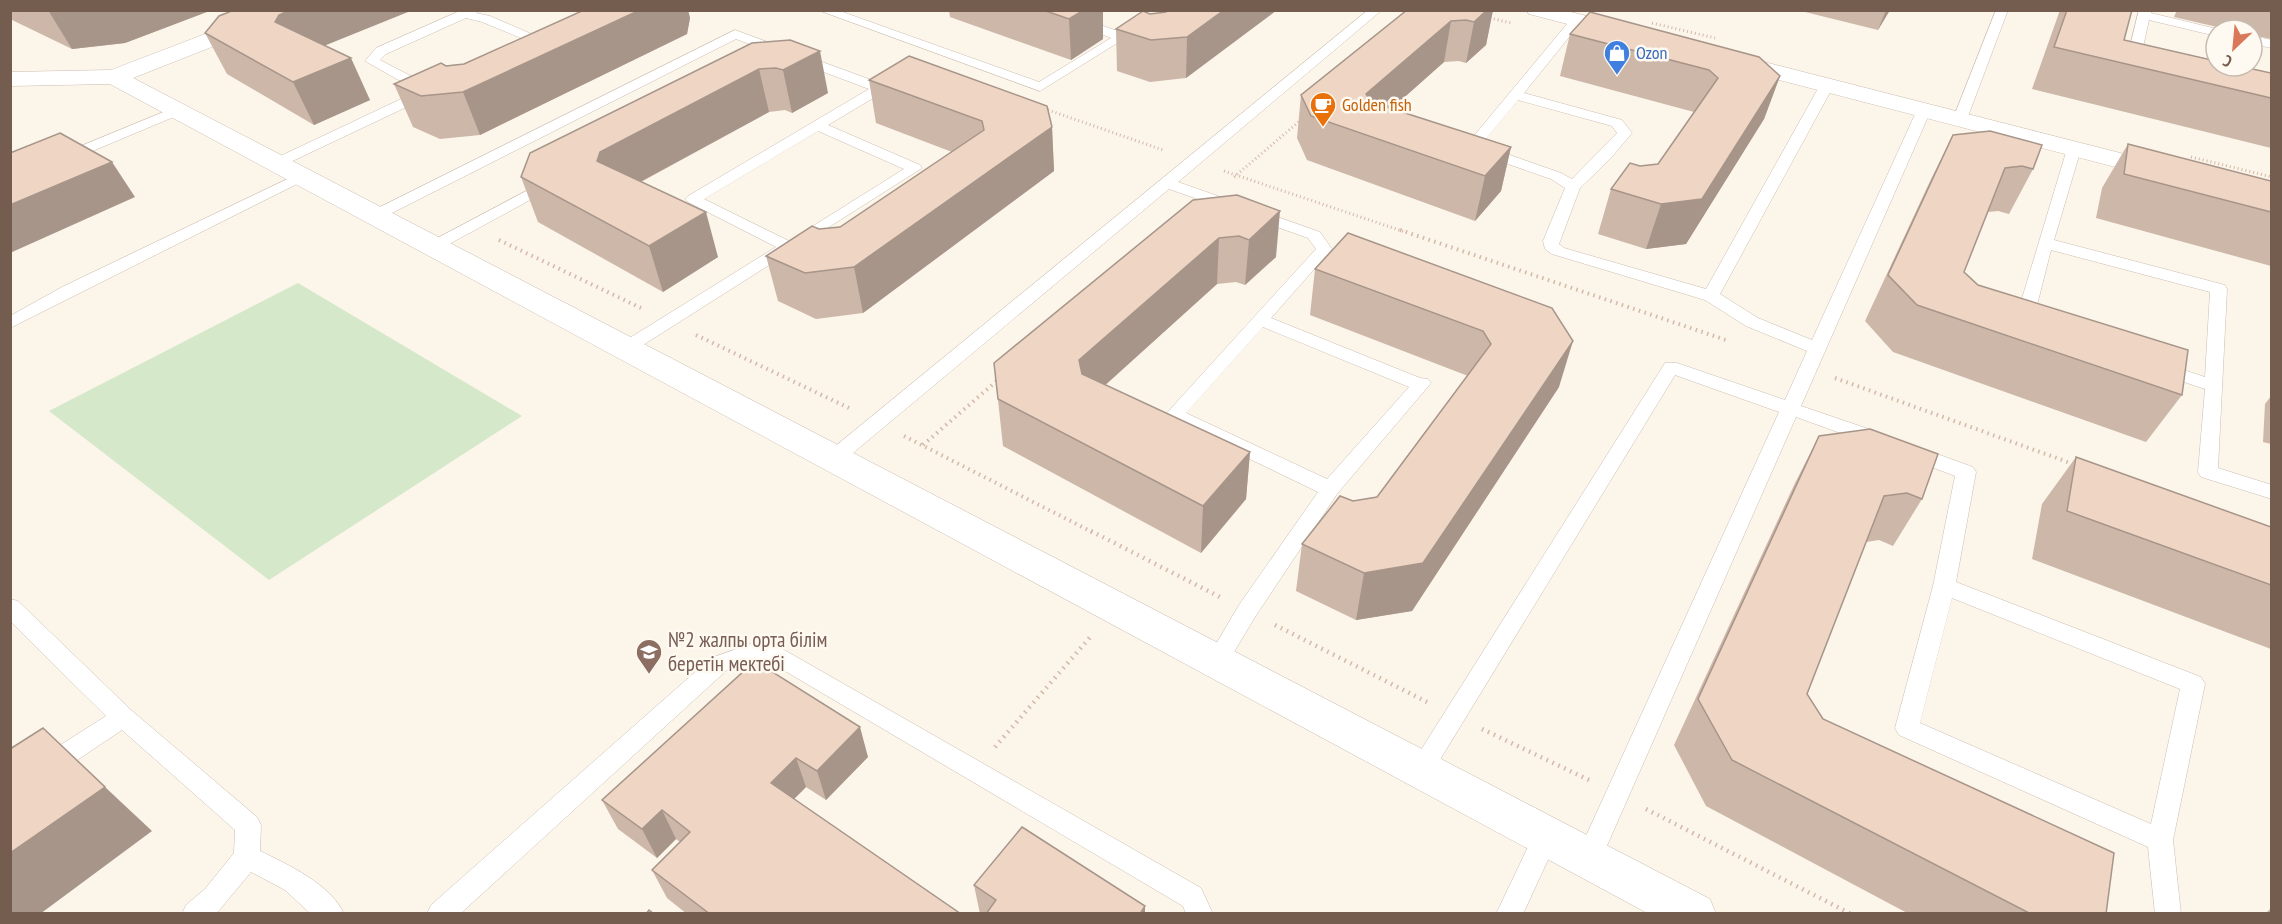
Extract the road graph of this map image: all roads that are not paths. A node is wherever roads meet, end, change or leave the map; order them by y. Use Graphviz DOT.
graph roads {
  1 [pos="288,10"];
  2 [pos="824,10"];
  3 [pos="876,10"];
  4 [pos="1044,10"];
  5 [pos="1376,10"];
  6 [pos="1536,10"];
  7 [pos="2002,10"];
  8 [pos="469,12"];
  9 [pos="2144,13"];
  10 [pos="856,21"];
  11 [pos="1576,21"];
  12 [pos="2204,29"];
  13 [pos="1644,38"];
  14 [pos="793,55"];
  15 [pos="1713,56"];
  16 [pos="541,59"];
  17 [pos="772,66"];
  18 [pos="2151,72"];
  19 [pos="114,77"];
  20 [pos="10,79"];
  21 [pos="1827,85"];
  22 [pos="429,91"];
  23 [pos="446,95"];
  24 [pos="1516,95"];
  25 [pos="178,110"];
  26 [pos="1924,110"];
  27 [pos="1960,119"];
  28 [pos="817,125"];
  29 [pos="2074,149"];
  30 [pos="52,163"];
  31 [pos="289,170"];
  32 [pos="564,176"];
  33 [pos="2179,176"];
  34 [pos="1167,183"];
  35 [pos="1573,186"];
  36 [pos="376,215"];
  37 [pos="2044,243"];
  38 [pos="434,246"];
  39 [pos="788,247"];
  40 [pos="1711,296"];
  41 [pos="1259,319"];
  42 [pos="10,323"];
  43 [pos="2045,332"];
  44 [pos="626,348"];
  45 [pos="1817,348"];
  46 [pos="2147,364"];
  47 [pos="2214,386"];
  48 [pos="1790,408"];
  49 [pos="834,458"];
  50 [pos="1330,489"];
  51 [pos="2271,492"];
  52 [pos="1944,586"];
  53 [pos="10,607"];
  54 [pos="1217,661"];
  55 [pos="123,717"];
  56 [pos="1421,769"];
  57 [pos="10,791"];
  58 [pos="1546,836"];
  59 [pos="2160,840"];
  60 [pos="247,858"];
  61 [pos="1589,858"];
  62 [pos="195,914"];
  63 [pos="331,914"];
  64 [pos="440,914"];
  65 [pos="1200,914"];
  66 [pos="1509,914"];
  67 [pos="1694,914"];
  68 [pos="2168,914"];
  1 -- 19 [label="street"];
  2 -- 10 [label="lane"];
  3 -- 10 [label="lane"];
  4 -- 10 [label="lane"];
  5 -- 34 [label="lane"];
  6 -- 11 [label="street"];
  7 -- 27 [label="lane"];
  8 -- 16 [label="lane"];
  8 -- 22 [label="lane"];
  9 -- 12 [label="lane"];
  9 -- 18 [label="lane"];
  11 -- 13 [label="street"];
  11 -- 24 [label="lane"];
  14 -- 17 [label="lane"];
  14 -- 28 [label="lane"];
  14 -- 36 [label="lane"];
  15 -- 21 [label="street"];
  19 -- 20 [label="street"];
  19 -- 25 [label="street"];
  21 -- 26 [label="street"];
  21 -- 40 [label="lane"];
  22 -- 23 [label="lane"];
  22 -- 31 [label="lane"];
  24 -- 35 [label="lane"];
  24 -- 35 [label="lane"];
  25 -- 30 [label="lane"];
  25 -- 31 [label="street"];
  26 -- 27 [label="street"];
  26 -- 45 [label="lane"];
  27 -- 29 [label="street"];
  28 -- 39 [label="lane"];
  28 -- 39 [label="lane"];
  29 -- 33 [label="street"];
  29 -- 37 [label="lane"];
  31 -- 36 [label="street"];
  31 -- 42 [label="lane"];
  32 -- 38 [label="lane"];
  34 -- 41 [label="lane"];
  34 -- 49 [label="lane"];
  35 -- 40 [label="lane"];
  36 -- 38 [label="street"];
  37 -- 43 [label="lane"];
  37 -- 47 [label="lane"];
  38 -- 44 [label="street"];
  39 -- 44 [label="lane"];
  40 -- 45 [label="lane"];
  41 -- 50 [label="lane"];
  41 -- 50 [label="lane"];
  44 -- 49 [label="street"];
  45 -- 48 [label="lane"];
  46 -- 47 [label="lane"];
  47 -- 51 [label="lane"];
  48 -- 52 [label="lane"];
  48 -- 56 [label="lane"];
  48 -- 61 [label="lane"];
  49 -- 54 [label="street"];
  50 -- 54 [label="lane"];
  52 -- 59 [label="lane"];
  52 -- 59 [label="lane"];
  53 -- 55 [label="lane"];
  54 -- 56 [label="street"];
  55 -- 57 [label="lane"];
  55 -- 60 [label="lane"];
  56 -- 58 [label="street"];
  58 -- 61 [label="street"];
  58 -- 66 [label="lane"];
  59 -- 68 [label="lane"];
  60 -- 62 [label="lane"];
  60 -- 63 [label="lane"];
  61 -- 67 [label="street"];
  64 -- 65 [label="lane"];
}
